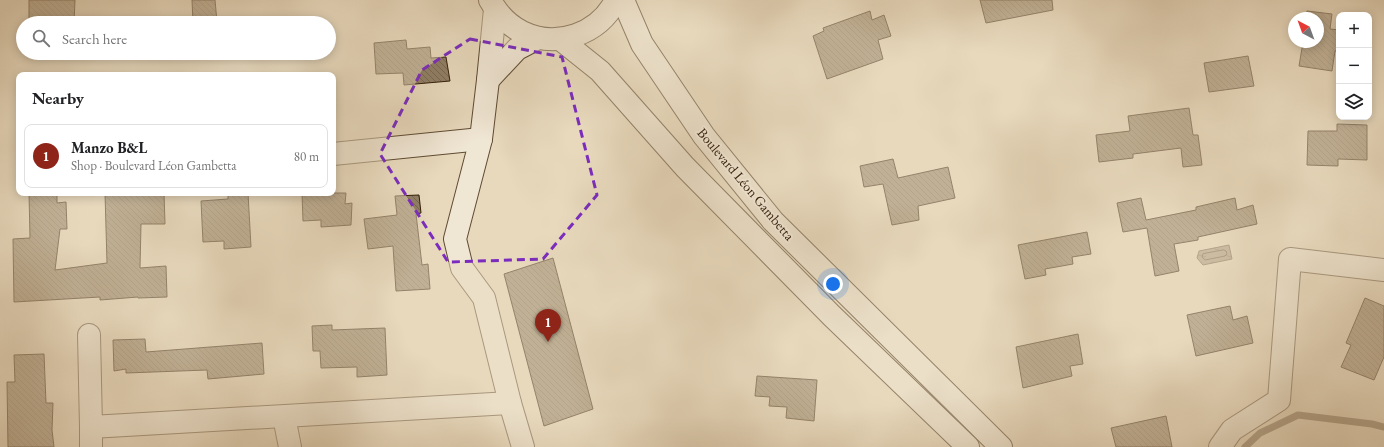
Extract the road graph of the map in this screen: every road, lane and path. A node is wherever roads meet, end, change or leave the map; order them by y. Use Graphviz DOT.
graph roads {
  1 [pos="616,0"];
  2 [pos="623,0"];
  3 [pos="492,4"];
  4 [pos="538,38"];
  5 [pos="560,39"];
  6 [pos="488,80"];
  7 [pos="481,139"];
  8 [pos="336,154"];
  9 [pos="1384,270"];
  10 [pos="89,335"];
  11 [pos="510,403"];
  12 [pos="284,417"];
  13 [pos="91,437"];
  14 [pos="290,447"];
  15 [pos="523,447"];
  16 [pos="968,447"];
  17 [pos="1001,447"];
  18 [pos="1220,447"];
  1 -- 5 [label="street"];
  2 -- 17 [label="street, Boulevard Léon Gambetta"];
  3 -- 4 [label="street"];
  3 -- 6 [label="street"];
  4 -- 5 [label="street"];
  4 -- 6 [label="street"];
  5 -- 16 [label="street, Boulevard Léon Gambetta"];
  6 -- 7 [label="street"];
  7 -- 8 [label="street"];
  7 -- 11 [label="street"];
  9 -- 18 [label="street"];
  10 -- 13 [label="street"];
  11 -- 12 [label="street"];
  11 -- 15 [label="street"];
  12 -- 13 [label="street"];
  12 -- 14 [label="street"];
}
